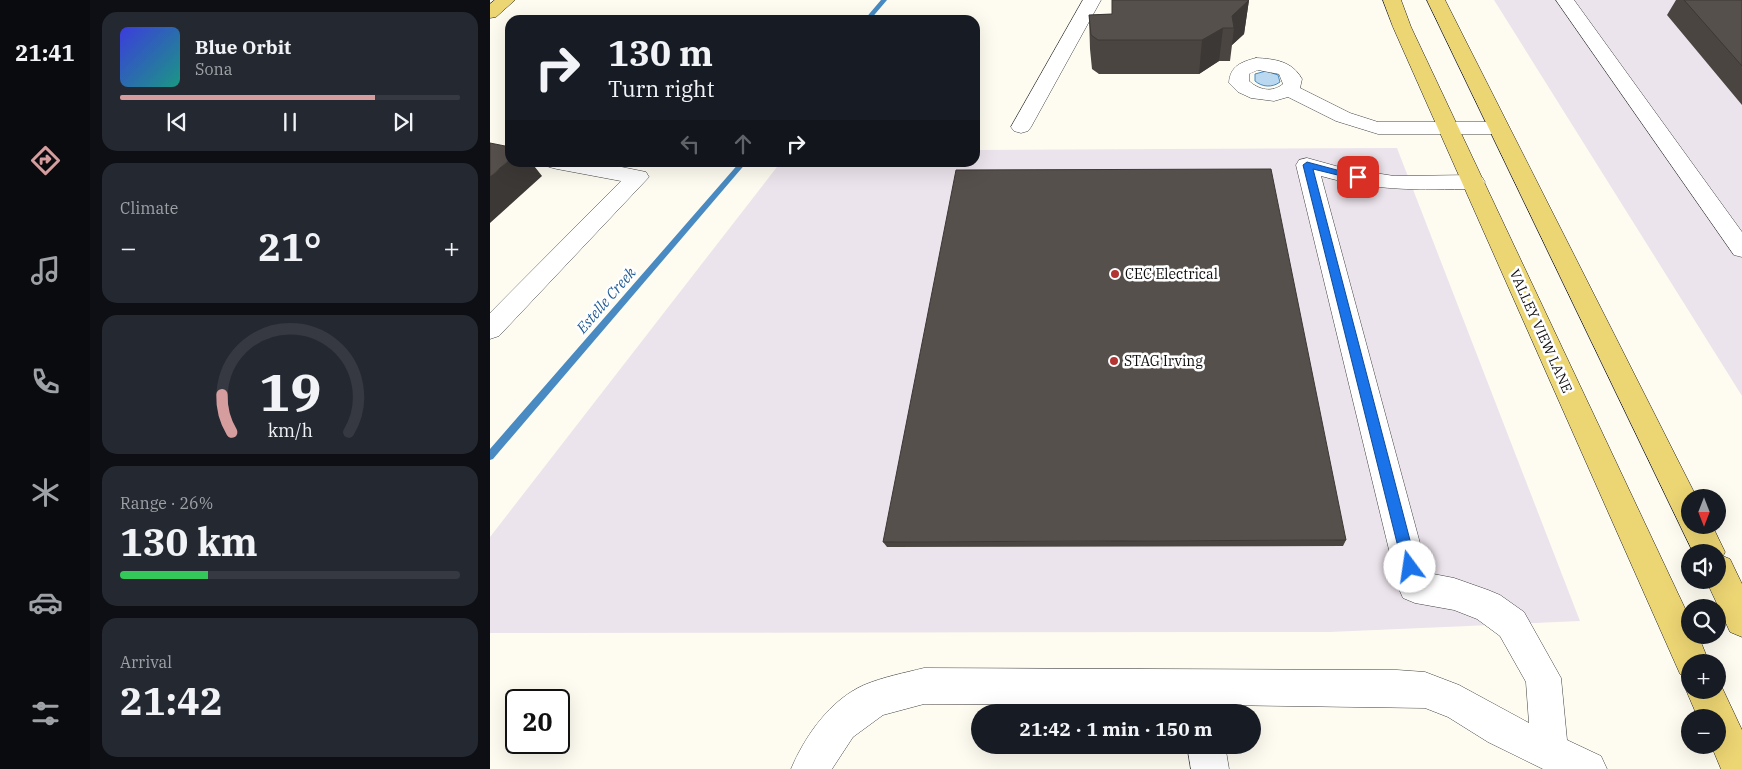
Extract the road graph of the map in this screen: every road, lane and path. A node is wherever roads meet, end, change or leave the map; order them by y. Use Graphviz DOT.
graph roads {
  1 [pos="506,0"];
  2 [pos="1092,0"];
  3 [pos="1392,0"];
  4 [pos="1436,0"];
  5 [pos="1565,0"];
  6 [pos="490,14"];
  7 [pos="1289,90"];
  8 [pos="1021,127"];
  9 [pos="1448,128"];
  10 [pos="1499,128"];
  11 [pos="583,167"];
  12 [pos="1474,182"];
  13 [pos="1742,249"];
  14 [pos="494,319"];
  15 [pos="1681,497"];
  16 [pos="1726,587"];
  17 [pos="1742,620"];
  18 [pos="1688,654"];
  19 [pos="1199,700"];
  20 [pos="1726,738"];
  21 [pos="1550,753"];
  22 [pos="1208,754"];
  23 [pos="810,769"];
  24 [pos="1210,769"];
  25 [pos="1588,769"];
  26 [pos="1740,769"];
  1 -- 6 [label="main road"];
  2 -- 8 [label="lane"];
  3 -- 9 [label="main road, VALLEY VIEW LANE"];
  4 -- 10 [label="main road"];
  5 -- 13 [label="lane"];
  7 -- 9 [label="lane"];
  9 -- 10 [label="lane"];
  9 -- 12 [label="main road, VALLEY VIEW LANE"];
  10 -- 15 [label="main road"];
  11 -- 14 [label="lane"];
  12 -- 18 [label="main road, VALLEY VIEW LANE"];
  12 -- 21 [label="lane"];
  16 -- 17 [label="main road"];
  19 -- 21 [label="lane"];
  19 -- 23 [label="lane"];
  20 -- 26 [label="main road"];
  21 -- 25 [label="lane"];
  22 -- 24 [label="lane"];
}
